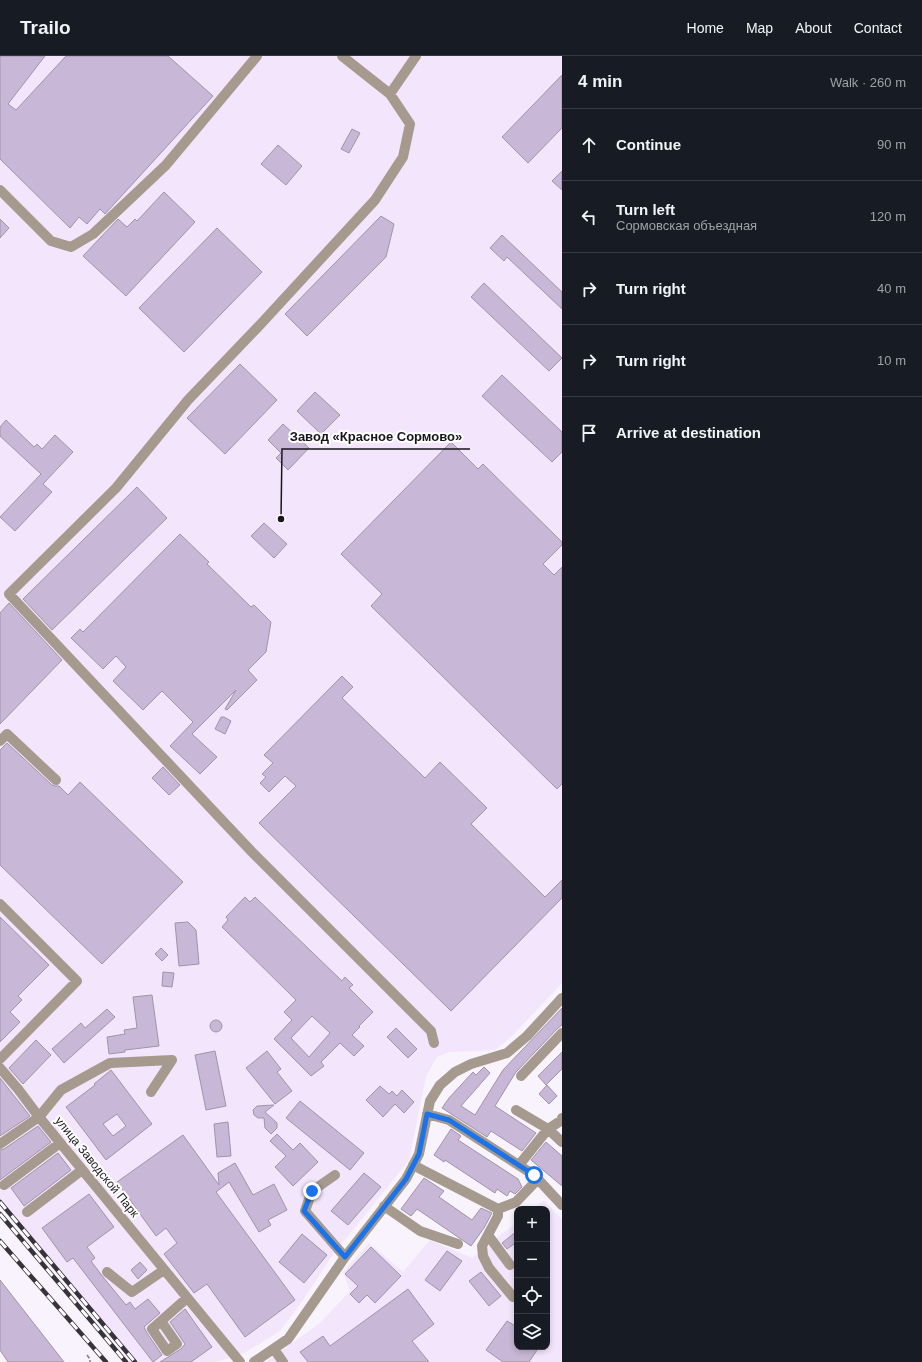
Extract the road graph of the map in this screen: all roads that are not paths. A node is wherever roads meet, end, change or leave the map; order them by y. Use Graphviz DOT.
graph roads {
  1 [pos="257,56"];
  2 [pos="342,56"];
  3 [pos="416,56"];
  4 [pos="390,94"];
  5 [pos="0,190"];
  6 [pos="4,593"];
  7 [pos="0,741"];
  8 [pos="56,780"];
  9 [pos="0,904"];
  10 [pos="562,998"];
  11 [pos="562,1033"];
  12 [pos="434,1044"];
  13 [pos="0,1059"];
  14 [pos="0,1068"];
  15 [pos="521,1076"];
  16 [pos="151,1092"];
  17 [pos="516,1110"];
  18 [pos="427,1114"];
  19 [pos="39,1117"];
  20 [pos="562,1118"];
  21 [pos="548,1129"];
  22 [pos="562,1142"];
  23 [pos="60,1143"];
  24 [pos="0,1144"];
  25 [pos="413,1165"];
  26 [pos="519,1165"];
  27 [pos="82,1170"];
  28 [pos="335,1175"];
  29 [pos="538,1179"];
  30 [pos="4,1185"];
  31 [pos="562,1205"];
  32 [pos="384,1206"];
  33 [pos="498,1209"];
  34 [pos="27,1212"];
  35 [pos="488,1235"];
  36 [pos="458,1244"];
  37 [pos="345,1257"];
  38 [pos="510,1265"];
  39 [pos="164,1270"];
  40 [pos="107,1272"];
  41 [pos="187,1298"];
  42 [pos="513,1298"];
  43 [pos="161,1321"];
  44 [pos="274,1349"];
  45 [pos="240,1362"];
  46 [pos="254,1362"];
  47 [pos="283,1362"];
  1 -- 5 [label="street"];
  2 -- 4 [label="street"];
  3 -- 4 [label="street"];
  4 -- 6 [label="street"];
  6 -- 12 [label="street"];
  7 -- 8 [label="street"];
  9 -- 13 [label="street"];
  10 -- 18 [label="street"];
  11 -- 15 [label="street"];
  14 -- 19 [label="street"];
  16 -- 19 [label="street, улица Заводской Парк"];
  17 -- 21 [label="street"];
  18 -- 25 [label="street"];
  18 -- 26 [label="street"];
  19 -- 23 [label="street, улица Заводской Парк"];
  19 -- 24 [label="street"];
  20 -- 21 [label="street"];
  21 -- 22 [label="street"];
  21 -- 26 [label="street"];
  23 -- 27 [label="street, улица Заводской Парк"];
  23 -- 30 [label="street"];
  25 -- 32 [label="street"];
  25 -- 33 [label="street"];
  26 -- 29 [label="street"];
  27 -- 34 [label="street"];
  27 -- 39 [label="street, улица Заводской Парк"];
  28 -- 37 [label="street"];
  29 -- 31 [label="street"];
  29 -- 33 [label="street"];
  32 -- 36 [label="street"];
  32 -- 37 [label="street"];
  33 -- 35 [label="street"];
  35 -- 38 [label="street"];
  35 -- 42 [label="street"];
  37 -- 44 [label="street"];
  39 -- 40 [label="street"];
  39 -- 41 [label="street, улица Заводской Парк"];
  41 -- 43 [label="street"];
  41 -- 45 [label="street, улица Заводской Парк"];
  44 -- 46 [label="street"];
  44 -- 47 [label="street"];
}
